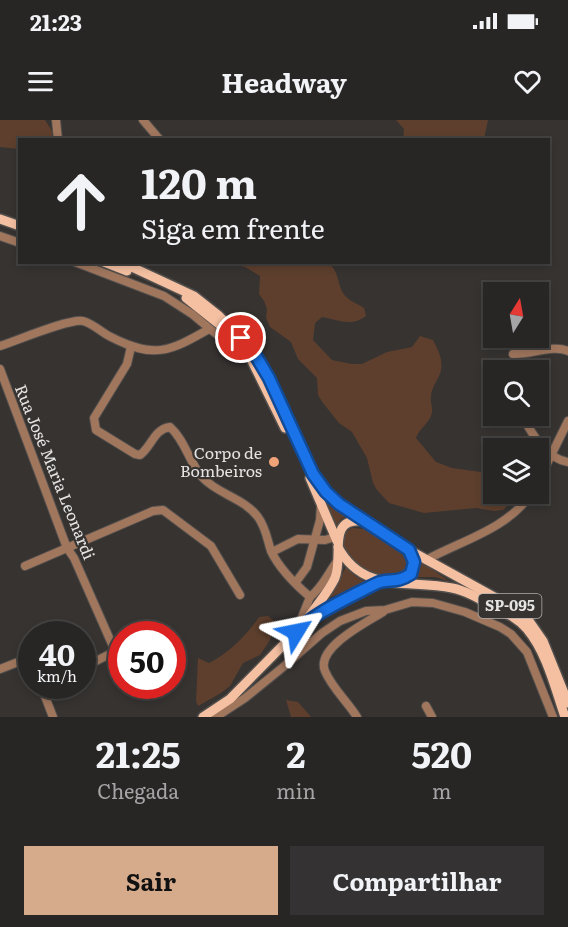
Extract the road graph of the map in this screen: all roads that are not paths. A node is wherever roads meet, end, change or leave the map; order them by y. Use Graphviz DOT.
graph roads {
  1 [pos="56,120"];
  2 [pos="65,120"];
  3 [pos="143,120"];
  4 [pos="58,135"];
  5 [pos="158,138"];
  6 [pos="0,219"];
  7 [pos="0,225"];
  8 [pos="18,225"];
  9 [pos="18,231"];
  10 [pos="0,236"];
  11 [pos="18,242"];
  12 [pos="80,264"];
  13 [pos="110,264"];
  14 [pos="125,264"];
  15 [pos="209,329"];
  16 [pos="0,346"];
  17 [pos="131,347"];
  18 [pos="568,351"];
  19 [pos="513,354"];
  20 [pos="250,357"];
  21 [pos="0,369"];
  22 [pos="568,421"];
  23 [pos="528,426"];
  24 [pos="552,457"];
  25 [pos="549,462"];
  26 [pos="568,462"];
  27 [pos="319,497"];
  28 [pos="523,504"];
  29 [pos="367,522"];
  30 [pos="315,540"];
  31 [pos="336,542"];
  32 [pos="67,548"];
  33 [pos="409,550"];
  34 [pos="272,552"];
  35 [pos="339,560"];
  36 [pos="426,560"];
  37 [pos="25,566"];
  38 [pos="296,582"];
  39 [pos="380,582"];
  40 [pos="391,582"];
  41 [pos="240,595"];
  42 [pos="310,597"];
  43 [pos="385,610"];
  44 [pos="299,628"];
  45 [pos="108,629"];
  46 [pos="18,663"];
  47 [pos="0,669"];
  48 [pos="48,699"];
  49 [pos="568,703"];
  50 [pos="426,706"];
  51 [pos="53,717"];
  52 [pos="203,717"];
  53 [pos="216,717"];
  54 [pos="357,717"];
  55 [pos="432,717"];
  56 [pos="553,717"];
  57 [pos="565,717"];
  1 -- 4 [label="street"];
  2 -- 4 [label="street"];
  3 -- 5 [label="street"];
  6 -- 8 [label="main road"];
  7 -- 9 [label="main road"];
  10 -- 11 [label="street"];
  12 -- 15 [label="street"];
  13 -- 20 [label="main road, SP-095"];
  14 -- 29 [label="main road, SP-095"];
  15 -- 17 [label="street"];
  15 -- 20 [label="street"];
  16 -- 17 [label="street"];
  17 -- 34 [label="street"];
  18 -- 19 [label="street"];
  20 -- 27 [label="main road, SP-095"];
  21 -- 32 [label="street, Rua José Maria Leonardi"];
  22 -- 24 [label="street"];
  23 -- 24 [label="street"];
  24 -- 25 [label="street"];
  24 -- 26 [label="street"];
  27 -- 30 [label="street"];
  27 -- 31 [label="main road, SP-095"];
  28 -- 36 [label="street"];
  29 -- 31 [label="main road"];
  29 -- 33 [label="main road, SP-095"];
  30 -- 31 [label="street"];
  30 -- 34 [label="street"];
  30 -- 38 [label="street"];
  31 -- 35 [label="main road"];
  31 -- 39 [label="main road, SP-095"];
  32 -- 37 [label="street"];
  32 -- 41 [label="street"];
  32 -- 45 [label="street, Rua José Maria Leonardi"];
  33 -- 36 [label="main road, SP-095"];
  33 -- 40 [label="main road"];
  34 -- 38 [label="street"];
  35 -- 42 [label="street"];
  35 -- 44 [label="main road"];
  36 -- 49 [label="main road, SP-095"];
  38 -- 42 [label="street"];
  39 -- 40 [label="main road, SP-095"];
  39 -- 44 [label="main road"];
  40 -- 57 [label="main road, SP-095"];
  42 -- 44 [label="street"];
  43 -- 53 [label="street"];
  43 -- 54 [label="street"];
  43 -- 56 [label="street"];
  44 -- 52 [label="main road"];
  46 -- 47 [label="street"];
  48 -- 51 [label="street"];
  50 -- 55 [label="street"];
}
